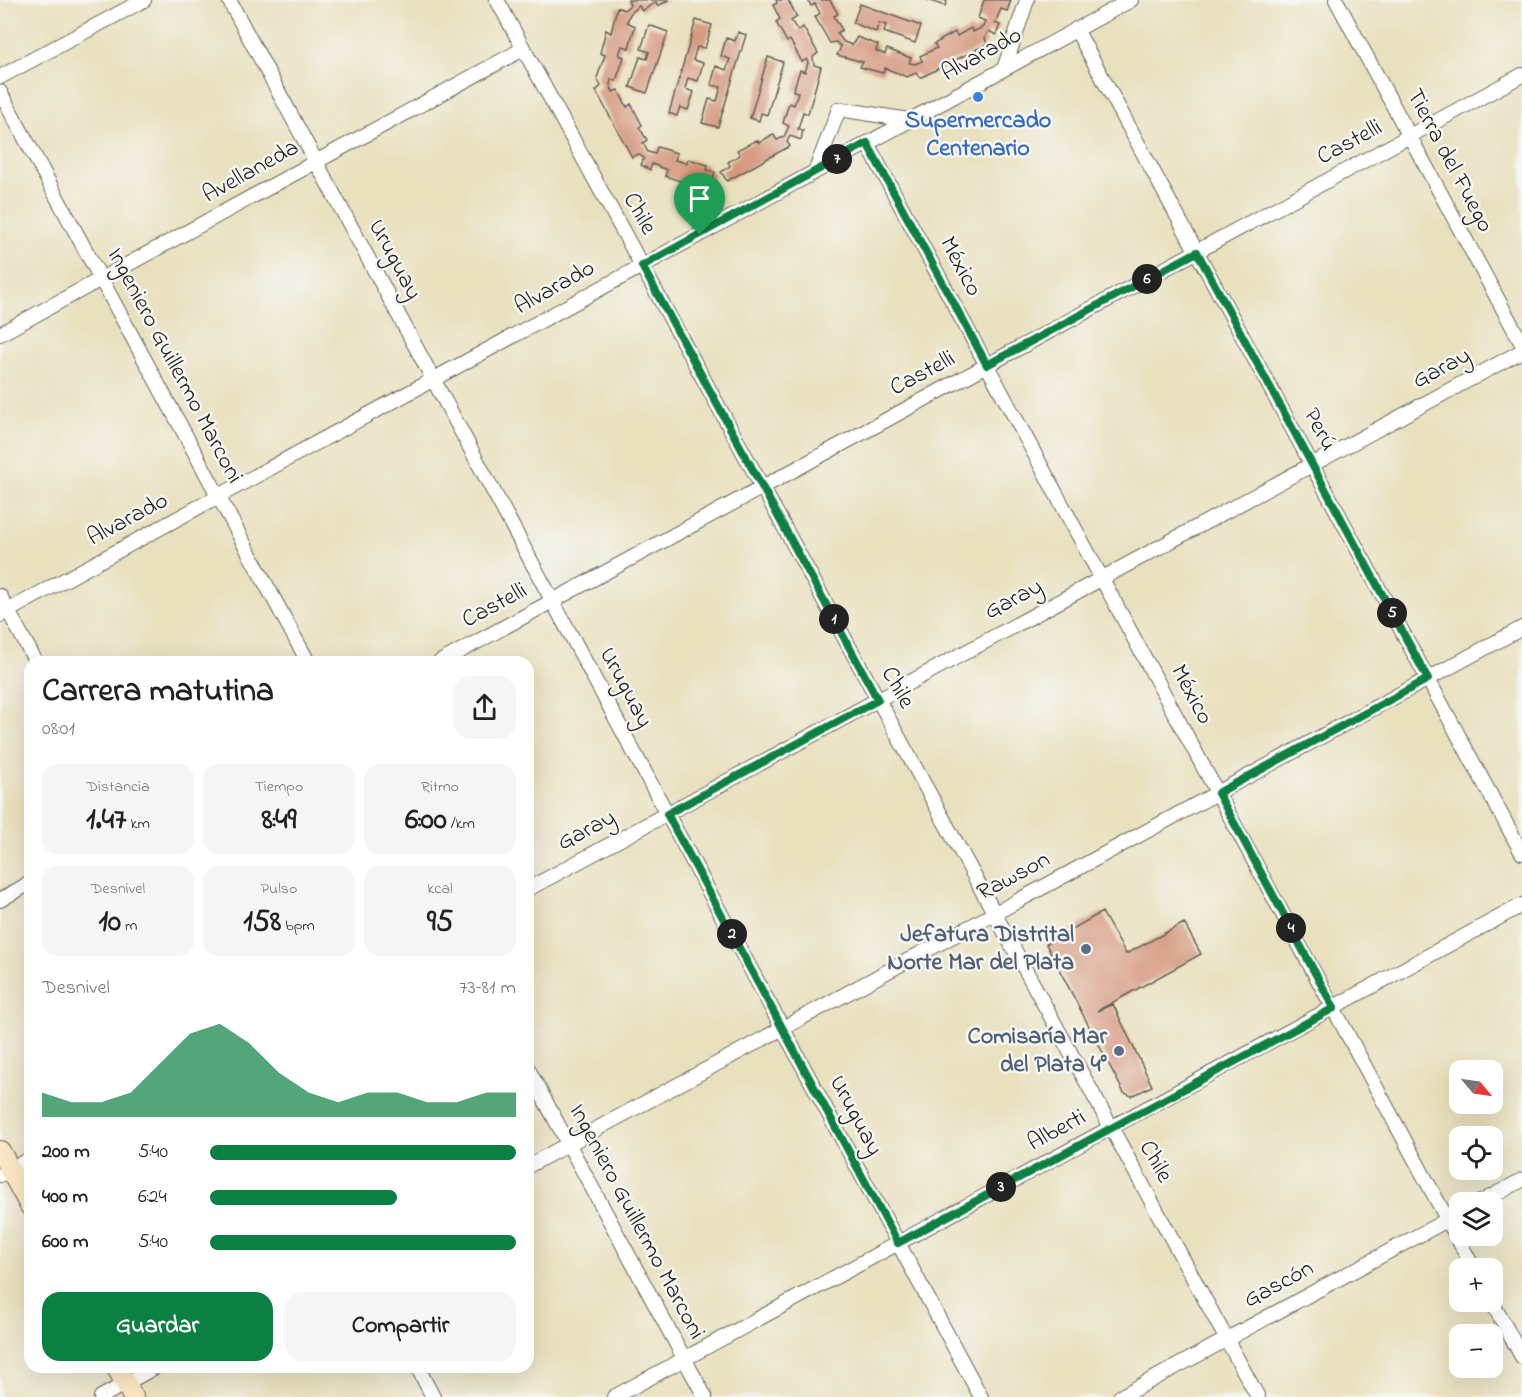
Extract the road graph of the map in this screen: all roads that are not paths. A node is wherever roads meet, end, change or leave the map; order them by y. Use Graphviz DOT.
graph roads {
  1 [pos="144,0"];
  2 [pos="229,0"];
  3 [pos="497,0"];
  4 [pos="1027,0"];
  5 [pos="1107,0"];
  6 [pos="1336,0"];
  7 [pos="1127,2"];
  8 [pos="1076,29"];
  9 [pos="524,49"];
  10 [pos="1004,69"];
  11 [pos="1522,75"];
  12 [pos="0,77"];
  13 [pos="0,92"];
  14 [pos="909,120"];
  15 [pos="1410,136"];
  16 [pos="867,143"];
  17 [pos="316,162"];
  18 [pos="815,171"];
  19 [pos="1197,252"];
  20 [pos="642,266"];
  21 [pos="101,279"];
  22 [pos="0,334"];
  23 [pos="1522,344"];
  24 [pos="1522,351"];
  25 [pos="987,365"];
  26 [pos="433,380"];
  27 [pos="1312,465"];
  28 [pos="762,487"];
  29 [pos="219,496"];
  30 [pos="1102,578"];
  31 [pos="0,596"];
  32 [pos="552,601"];
  33 [pos="4,613"];
  34 [pos="1522,628"];
  35 [pos="32,656"];
  36 [pos="305,656"];
  37 [pos="451,656"];
  38 [pos="1428,679"];
  39 [pos="878,700"];
  40 [pos="1218,793"];
  41 [pos="667,814"];
  42 [pos="1522,853"];
  43 [pos="534,886"];
  44 [pos="24,887"];
  45 [pos="0,900"];
  46 [pos="1522,905"];
  47 [pos="994,914"];
  48 [pos="1334,1008"];
  49 [pos="783,1028"];
  50 [pos="534,1080"];
  51 [pos="1111,1128"];
  52 [pos="568,1144"];
  53 [pos="0,1151"];
  54 [pos="24,1162"];
  55 [pos="534,1163"];
  56 [pos="5,1172"];
  57 [pos="1522,1180"];
  58 [pos="1500,1192"];
  59 [pos="24,1198"];
  60 [pos="1449,1208"];
  61 [pos="1449,1220"];
  62 [pos="898,1243"];
  63 [pos="1497,1312"];
  64 [pos="1226,1340"];
  65 [pos="1522,1358"];
  66 [pos="684,1359"];
  67 [pos="143,1373"];
  68 [pos="421,1373"];
  69 [pos="125,1382"];
  70 [pos="101,1397"];
  71 [pos="434,1397"];
  72 [pos="614,1397"];
  73 [pos="705,1397"];
  74 [pos="981,1397"];
  75 [pos="1120,1397"];
  76 [pos="1258,1397"];
  1 -- 12 [label="street"];
  2 -- 17 [label="street, Uruguay"];
  3 -- 9 [label="street, Chile"];
  4 -- 10 [label="street"];
  5 -- 7 [label="street"];
  6 -- 15 [label="street, Tierra del Fuego"];
  7 -- 8 [label="street, Alvarado"];
  8 -- 10 [label="street, Alvarado"];
  8 -- 19 [label="street, Perú"];
  9 -- 17 [label="street, Avellaneda"];
  9 -- 20 [label="street, Chile"];
  10 -- 14 [label="street, Alvarado"];
  11 -- 15 [label="street, Castelli"];
  13 -- 21 [label="street, Ingeniero Guillermo Marconi"];
  14 -- 16 [label="street, Alvarado"];
  14 -- 18 [label="street"];
  15 -- 19 [label="street, Castelli"];
  15 -- 23 [label="street, Tierra del Fuego"];
  16 -- 18 [label="street, Alvarado"];
  16 -- 25 [label="street, México"];
  17 -- 21 [label="street, Avellaneda"];
  17 -- 26 [label="street, Uruguay"];
  18 -- 20 [label="street, Alvarado"];
  19 -- 25 [label="street, Castelli"];
  19 -- 27 [label="street, Perú"];
  20 -- 26 [label="street, Alvarado"];
  20 -- 28 [label="street, Chile"];
  21 -- 22 [label="street, Avellaneda"];
  21 -- 29 [label="street, Ingeniero Guillermo Marconi"];
  24 -- 27 [label="street, Garay"];
  25 -- 28 [label="street, Castelli"];
  25 -- 30 [label="street, México"];
  26 -- 29 [label="street, Alvarado"];
  26 -- 32 [label="street, Uruguay"];
  27 -- 30 [label="street, Garay"];
  27 -- 38 [label="street, Perú"];
  28 -- 32 [label="street, Castelli"];
  28 -- 39 [label="street, Chile"];
  29 -- 33 [label="street, Alvarado"];
  29 -- 36 [label="street, Ingeniero Guillermo Marconi"];
  30 -- 39 [label="street, Garay"];
  30 -- 40 [label="street, México"];
  31 -- 33 [label="street"];
  32 -- 37 [label="street, Castelli"];
  32 -- 41 [label="street, Uruguay"];
  33 -- 35 [label="street"];
  34 -- 38 [label="street, Rawson"];
  38 -- 40 [label="street, Rawson"];
  38 -- 42 [label="street, Perú"];
  39 -- 41 [label="street, Garay"];
  39 -- 47 [label="street, Chile"];
  40 -- 47 [label="street, Rawson"];
  40 -- 48 [label="street, México"];
  41 -- 43 [label="street, Garay"];
  41 -- 49 [label="street, Uruguay"];
  44 -- 45 [label="street"];
  46 -- 48 [label="street, Alberti"];
  47 -- 49 [label="street, Rawson"];
  47 -- 51 [label="street, Chile"];
  48 -- 51 [label="street, Alberti"];
  48 -- 60 [label="street, México"];
  49 -- 52 [label="street, Rawson"];
  49 -- 62 [label="street, Uruguay"];
  50 -- 52 [label="street, Ingeniero Guillermo Marconi"];
  51 -- 62 [label="street, Alberti"];
  51 -- 64 [label="street, Chile"];
  52 -- 55 [label="street, Rawson"];
  52 -- 66 [label="street, Ingeniero Guillermo Marconi"];
  53 -- 56 [label="main road"];
  54 -- 56 [label="street"];
  56 -- 59 [label="main road"];
  57 -- 58 [label="street"];
  61 -- 64 [label="street, Gascón"];
  62 -- 66 [label="street, Alberti"];
  62 -- 74 [label="street, Uruguay"];
  63 -- 65 [label="street"];
  64 -- 75 [label="street, Gascón"];
  64 -- 76 [label="street, Chile"];
  66 -- 72 [label="street, Alberti"];
  66 -- 73 [label="street, Ingeniero Guillermo Marconi"];
  67 -- 69 [label="street"];
  68 -- 71 [label="street"];
  69 -- 70 [label="street"];
}
